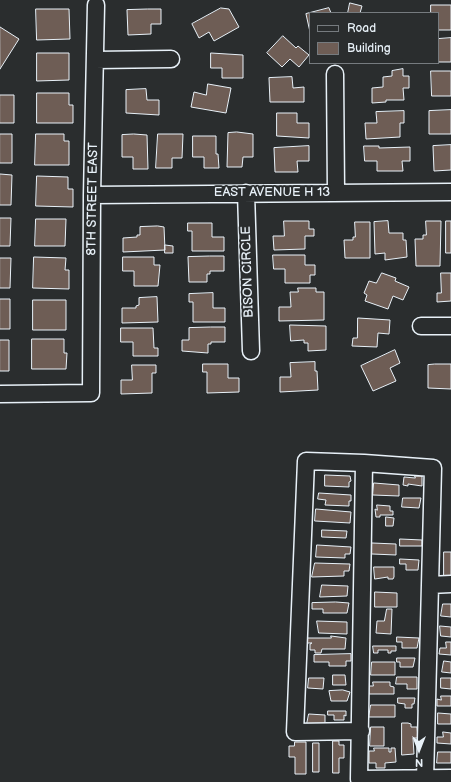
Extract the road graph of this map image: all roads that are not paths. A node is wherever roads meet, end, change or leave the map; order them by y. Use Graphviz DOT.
graph roads {
  1 [pos="96,5"];
  2 [pos="171,59"];
  3 [pos="95,60"];
  4 [pos="335,74"];
  5 [pos="336,192"];
  6 [pos="451,192"];
  7 [pos="246,193"];
  8 [pos="92,195"];
  9 [pos="421,326"];
  10 [pos="451,326"];
  11 [pos="251,351"];
  12 [pos="0,394"];
  13 [pos="364,464"];
  14 [pos="451,584"];
  15 [pos="430,585"];
  16 [pos="360,731"];
  17 [pos="425,778"];
  18 [pos="451,778"];
  1 -- 3 [label="street, 8TH STREET EAST"];
  2 -- 3 [label="street"];
  3 -- 8 [label="street, 8TH STREET EAST"];
  4 -- 5 [label="street"];
  5 -- 6 [label="street, EAST AVENUE H 13"];
  5 -- 7 [label="street, EAST AVENUE H 13"];
  7 -- 8 [label="street, EAST AVENUE H 13"];
  7 -- 11 [label="street, BISON CIRCLE"];
  8 -- 12 [label="street, 8TH STREET EAST"];
  9 -- 10 [label="street"];
  13 -- 15 [label="street"];
  13 -- 16 [label="street"];
  13 -- 16 [label="street"];
  14 -- 15 [label="street"];
  15 -- 17 [label="street"];
  16 -- 17 [label="street"];
  17 -- 18 [label="street"];
}
